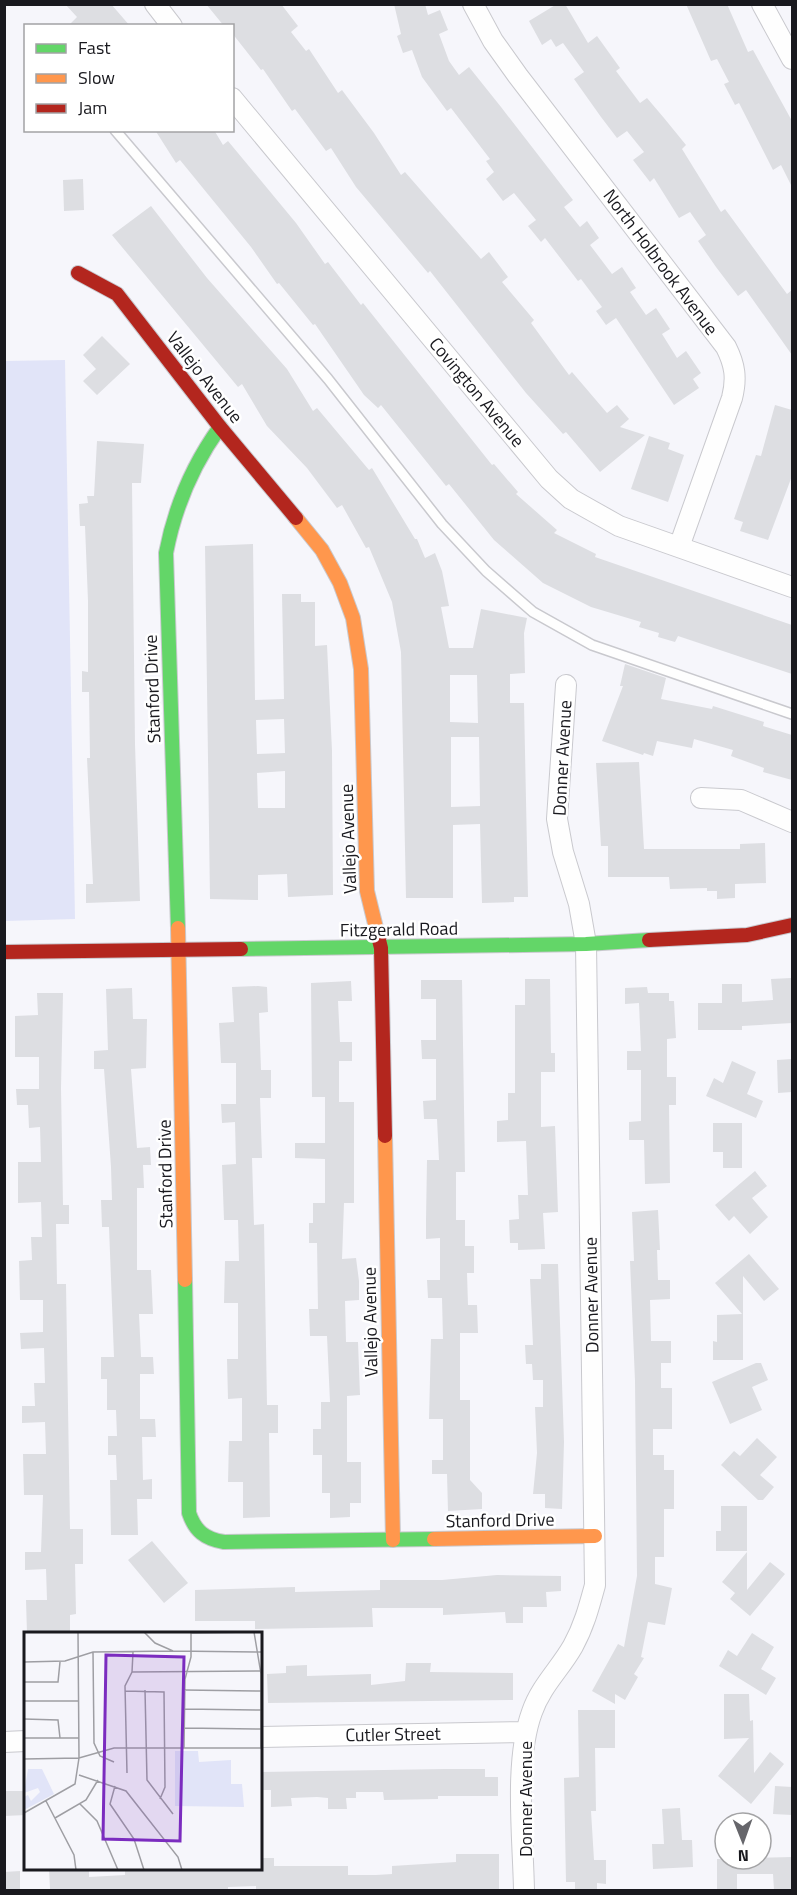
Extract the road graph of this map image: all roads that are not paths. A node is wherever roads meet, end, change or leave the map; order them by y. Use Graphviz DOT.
graph roads {
  1 [pos="155,4"];
  2 [pos="473,4"];
  3 [pos="762,4"];
  4 [pos="170,24"];
  5 [pos="792,58"];
  6 [pos="234,100"];
  7 [pos="117,132"];
  8 [pos="78,273"];
  9 [pos="220,427"];
  10 [pos="679,547"];
  11 [pos="792,587"];
  12 [pos="566,685"];
  13 [pos="792,714"];
  14 [pos="701,798"];
  15 [pos="792,822"];
  16 [pos="792,925"];
  17 [pos="586,944"];
  18 [pos="179,948"];
  19 [pos="381,948"];
  20 [pos="4,952"];
  21 [pos="595,1536"];
  22 [pos="393,1540"];
  23 [pos="525,1732"];
  24 [pos="262,1737"];
  25 [pos="24,1741"];
  26 [pos="4,1742"];
  27 [pos="525,1890"];
  1 -- 4 [label="street"];
  2 -- 10 [label="street, North Holbrook Avenue"];
  3 -- 5 [label="street"];
  6 -- 10 [label="street, Covington Avenue"];
  7 -- 13 [label="lane"];
  8 -- 9 [label="street, Vallejo Avenue"];
  9 -- 18 [label="street, Stanford Drive"];
  9 -- 19 [label="street, Vallejo Avenue"];
  10 -- 11 [label="street, Covington Avenue"];
  12 -- 17 [label="street, Donner Avenue"];
  14 -- 15 [label="street"];
  16 -- 17 [label="street, Fitzgerald Road"];
  17 -- 19 [label="street, Fitzgerald Road"];
  17 -- 21 [label="street, Donner Avenue"];
  18 -- 19 [label="street, Fitzgerald Road"];
  18 -- 20 [label="street, Fitzgerald Road"];
  18 -- 22 [label="street, Stanford Drive"];
  19 -- 22 [label="street, Vallejo Avenue"];
  21 -- 22 [label="street, Stanford Drive"];
  21 -- 23 [label="street, Donner Avenue"];
  23 -- 24 [label="street, Cutler Street"];
  23 -- 27 [label="street, Donner Avenue"];
  25 -- 26 [label="street"];
}
